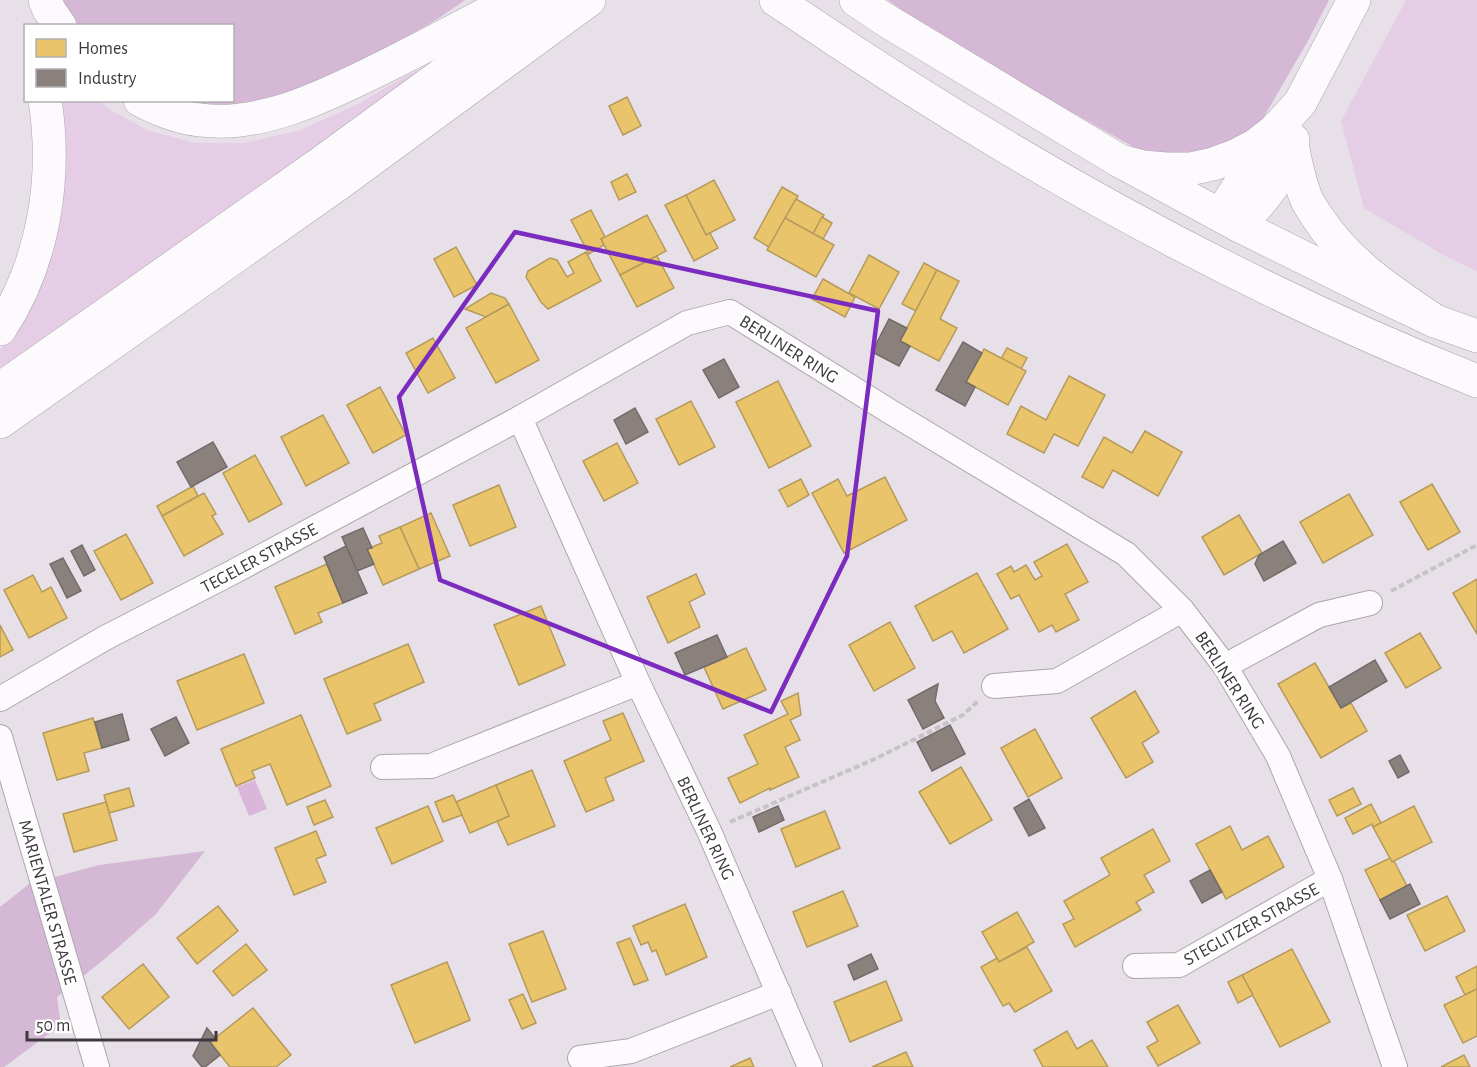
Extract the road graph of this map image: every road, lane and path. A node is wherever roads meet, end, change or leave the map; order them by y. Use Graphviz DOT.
graph roads {
  1 [pos="24,0"];
  2 [pos="45,0"];
  3 [pos="512,0"];
  4 [pos="544,0"];
  5 [pos="589,0"];
  6 [pos="776,0"];
  7 [pos="856,0"];
  8 [pos="1354,0"];
  9 [pos="30,24"];
  10 [pos="59,24"];
  11 [pos="45,102"];
  12 [pos="144,102"];
  13 [pos="1283,138"];
  14 [pos="1120,161"];
  15 [pos="1229,225"];
  16 [pos="1163,236"];
  17 [pos="1247,278"];
  18 [pos="1435,321"];
  19 [pos="0,329"];
  20 [pos="1477,336"];
  21 [pos="1477,381"];
  22 [pos="0,389"];
  23 [pos="520,418"];
  24 [pos="0,422"];
  25 [pos="1477,545"];
  26 [pos="1370,603"];
  27 [pos="1182,610"];
  28 [pos="1225,666"];
  29 [pos="638,683"];
  30 [pos="994,686"];
  31 [pos="0,699"];
  32 [pos="0,737"];
  33 [pos="383,767"];
  34 [pos="709,831"];
  35 [pos="1330,879"];
  36 [pos="1135,966"];
  37 [pos="779,993"];
  38 [pos="579,1058"];
  39 [pos="97,1067"];
  40 [pos="810,1067"];
  41 [pos="1395,1067"];
  1 -- 9 [label="main road"];
  2 -- 10 [label="main road"];
  3 -- 12 [label="main road"];
  4 -- 22 [label="main road"];
  5 -- 24 [label="main road"];
  6 -- 16 [label="main road"];
  7 -- 14 [label="main road"];
  8 -- 13 [label="main road"];
  11 -- 19 [label="main road"];
  13 -- 14 [label="main road"];
  13 -- 15 [label="main road"];
  13 -- 18 [label="main road"];
  14 -- 15 [label="main road"];
  15 -- 16 [label="main road"];
  15 -- 17 [label="main road"];
  15 -- 18 [label="main road"];
  16 -- 17 [label="main road"];
  17 -- 21 [label="main road"];
  18 -- 20 [label="main road"];
  23 -- 27 [label="street, BERLINER RING"];
  23 -- 29 [label="street, BERLINER RING"];
  23 -- 31 [label="street, TEGELER STRASSE"];
  25 -- 26 [label="path"];
  26 -- 28 [label="street"];
  27 -- 28 [label="street, BERLINER RING"];
  27 -- 30 [label="street"];
  28 -- 35 [label="street, BERLINER RING"];
  29 -- 33 [label="street"];
  29 -- 34 [label="street, BERLINER RING"];
  30 -- 34 [label="path"];
  32 -- 39 [label="street, MARIENTALER STRASSE"];
  34 -- 37 [label="street, BERLINER RING"];
  35 -- 36 [label="street, STEGLITZER STRASSE"];
  35 -- 41 [label="street, BERLINER RING"];
  37 -- 38 [label="street"];
  37 -- 40 [label="street, BERLINER RING"];
}
